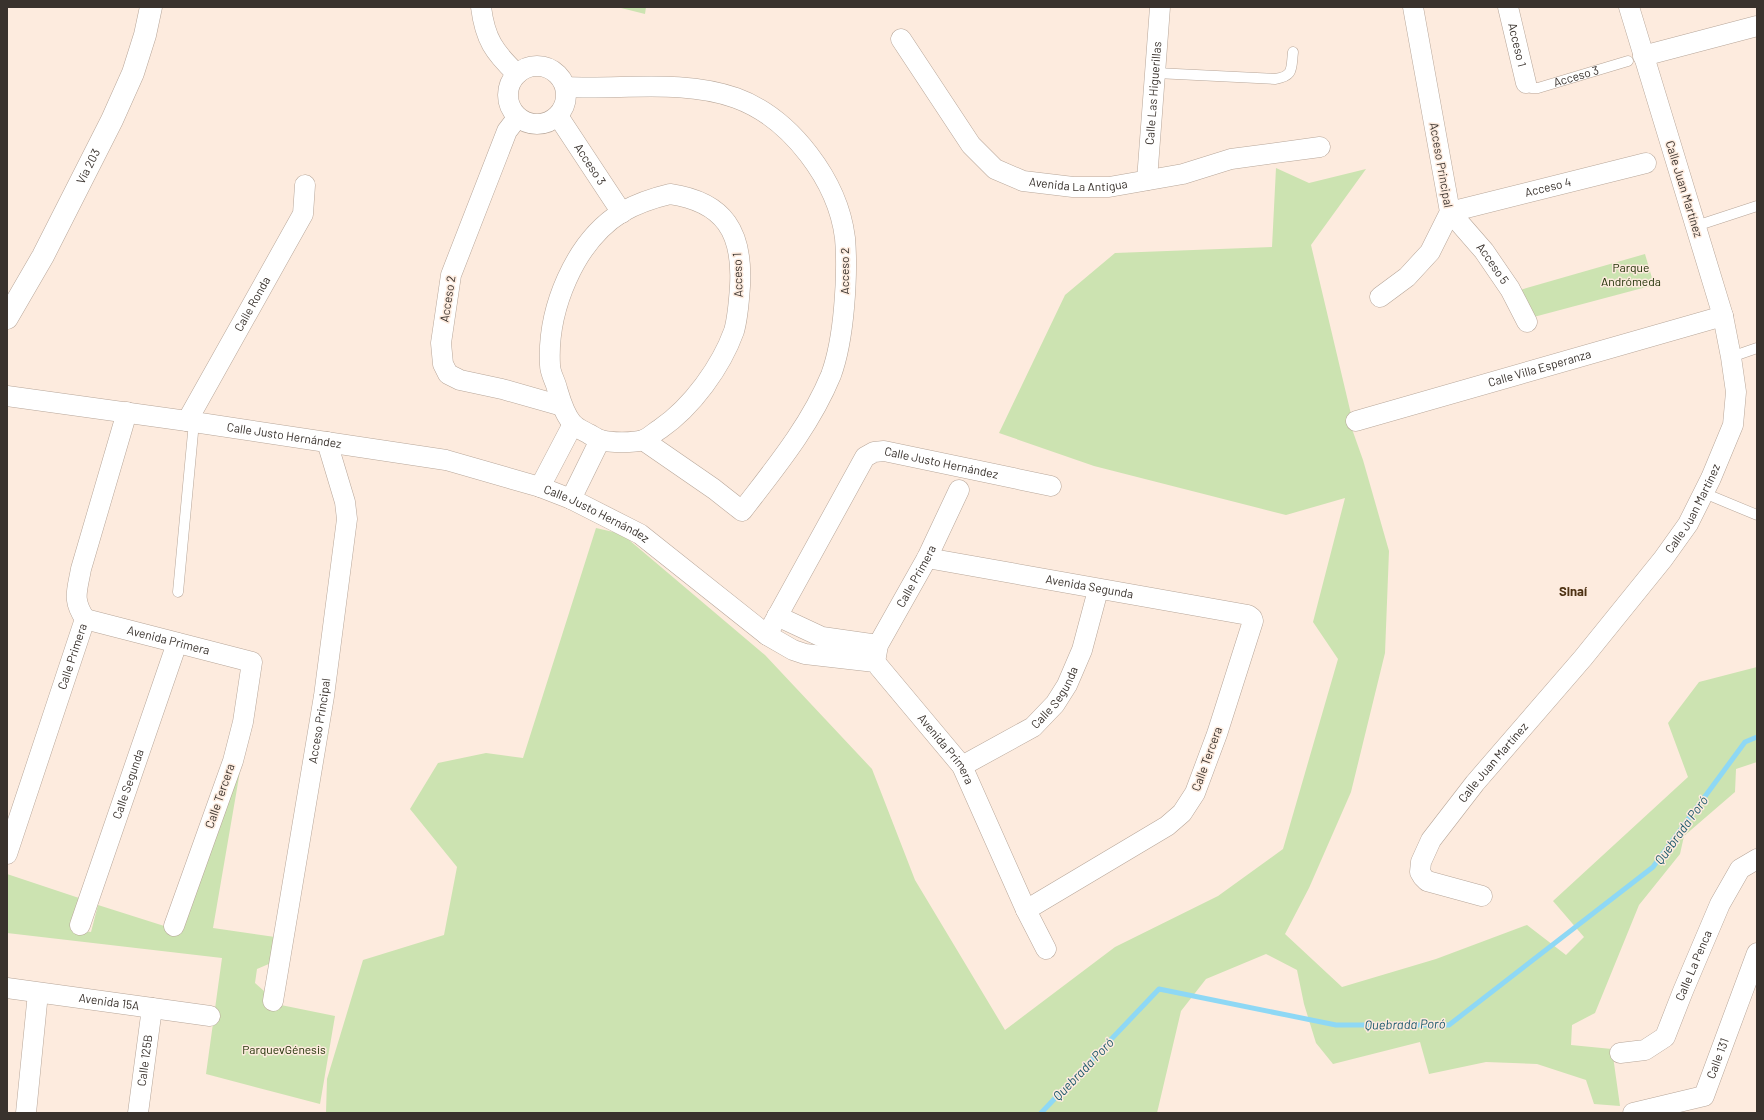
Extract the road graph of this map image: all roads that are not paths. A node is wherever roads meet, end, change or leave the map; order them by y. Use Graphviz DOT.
graph roads {
  1 [pos="151,7"];
  2 [pos="482,7"];
  3 [pos="1160,7"];
  4 [pos="1413,7"];
  5 [pos="1508,7"];
  6 [pos="1629,7"];
  7 [pos="1757,26"];
  8 [pos="901,40"];
  9 [pos="1293,52"];
  10 [pos="1636,59"];
  11 [pos="1156,73"];
  12 [pos="517,74"];
  13 [pos="1526,84"];
  14 [pos="566,87"];
  15 [pos="558,116"];
  16 [pos="518,118"];
  17 [pos="1320,147"];
  18 [pos="1646,164"];
  19 [pos="1147,180"];
  20 [pos="304,185"];
  21 [pos="1757,206"];
  22 [pos="1450,212"];
  23 [pos="622,213"];
  24 [pos="1696,226"];
  25 [pos="1380,297"];
  26 [pos="1723,316"];
  27 [pos="7,318"];
  28 [pos="1527,322"];
  29 [pos="1757,348"];
  30 [pos="1731,357"];
  31 [pos="7,396"];
  32 [pos="562,406"];
  33 [pos="127,412"];
  34 [pos="191,421"];
  35 [pos="1356,421"];
  36 [pos="572,424"];
  37 [pos="600,440"];
  38 [pos="643,440"];
  39 [pos="327,442"];
  40 [pos="1051,486"];
  41 [pos="540,487"];
  42 [pos="959,490"];
  43 [pos="1704,493"];
  44 [pos="571,499"];
  45 [pos="1757,515"];
  46 [pos="927,558"];
  47 [pos="1098,590"];
  48 [pos="178,592"];
  49 [pos="777,616"];
  50 [pos="1252,618"];
  51 [pos="85,619"];
  52 [pos="768,634"];
  53 [pos="177,642"];
  54 [pos="876,654"];
  55 [pos="252,662"];
  56 [pos="962,766"];
  57 [pos="7,854"];
  58 [pos="1757,859"];
  59 [pos="1482,896"];
  60 [pos="1026,910"];
  61 [pos="80,925"];
  62 [pos="174,926"];
  63 [pos="1046,949"];
  64 [pos="1757,953"];
  65 [pos="7,988"];
  66 [pos="38,993"];
  67 [pos="274,1000"];
  68 [pos="152,1008"];
  69 [pos="210,1016"];
  70 [pos="1620,1053"];
  71 [pos="26,1113"];
  72 [pos="138,1113"];
  73 [pos="1633,1113"];
  1 -- 27 [label="main road, Vía 203"];
  2 -- 12 [label="street"];
  3 -- 11 [label="street, Calle Las Higuerillas"];
  4 -- 22 [label="street, Acceso Principal"];
  5 -- 13 [label="street, Acceso 1"];
  6 -- 10 [label="street, Calle Juan Martínez"];
  7 -- 10 [label="street"];
  8 -- 19 [label="street, Avenida La Antigua"];
  9 -- 11 [label="lane"];
  10 -- 13 [label="lane, Acceso 3"];
  10 -- 24 [label="street, Calle Juan Martínez"];
  11 -- 19 [label="street, Calle Las Higuerillas"];
  12 -- 14 [label="street"];
  12 -- 16 [label="street"];
  14 -- 15 [label="street"];
  14 -- 38 [label="street, Acceso 2"];
  15 -- 16 [label="street"];
  15 -- 23 [label="street, Acceso 3"];
  16 -- 32 [label="street, Acceso 2"];
  17 -- 19 [label="street, Avenida La Antigua"];
  18 -- 22 [label="street, Acceso 4"];
  20 -- 34 [label="street, Calle Ronda"];
  21 -- 24 [label="lane"];
  22 -- 25 [label="street, Acceso Principal"];
  22 -- 28 [label="street, Acceso 5"];
  23 -- 32 [label="street, Acceso 1"];
  23 -- 38 [label="street, Acceso 1"];
  24 -- 26 [label="street, Calle Juan Martínez"];
  26 -- 30 [label="street, Calle Juan Martínez"];
  26 -- 35 [label="street, Calle Villa Esperanza"];
  29 -- 30 [label="lane"];
  30 -- 43 [label="street, Calle Juan Martínez"];
  31 -- 33 [label="street, Calle Justo Hernández"];
  32 -- 36 [label="street, Acceso 1"];
  33 -- 34 [label="street, Calle Justo Hernández"];
  33 -- 51 [label="street, Calle Primera"];
  34 -- 39 [label="street, Calle Justo Hernández"];
  34 -- 48 [label="lane"];
  36 -- 37 [label="street, Acceso 1"];
  36 -- 41 [label="street"];
  37 -- 38 [label="street, Acceso 1"];
  37 -- 44 [label="street"];
  39 -- 41 [label="street, Calle Justo Hernández"];
  39 -- 67 [label="street, Acceso Principal"];
  40 -- 49 [label="street, Calle Justo Hernández"];
  41 -- 44 [label="street, Calle Justo Hernández"];
  42 -- 46 [label="street, Calle Primera"];
  43 -- 45 [label="lane"];
  43 -- 59 [label="street, Calle Juan Martínez"];
  44 -- 52 [label="street, Calle Justo Hernández"];
  46 -- 47 [label="street, Avenida Segunda"];
  46 -- 54 [label="street, Calle Primera"];
  47 -- 50 [label="street, Avenida Segunda"];
  47 -- 56 [label="street, Calle Segunda"];
  49 -- 52 [label="street, Calle Justo Hernández"];
  49 -- 54 [label="street"];
  50 -- 60 [label="street, Calle Tercera"];
  51 -- 53 [label="street, Avenida Primera"];
  51 -- 57 [label="street, Calle Primera"];
  52 -- 54 [label="street"];
  53 -- 55 [label="street, Avenida Primera"];
  53 -- 61 [label="street, Calle Segunda"];
  54 -- 56 [label="street, Avenida Primera"];
  55 -- 62 [label="street, Calle Tercera"];
  56 -- 60 [label="street, Avenida Primera"];
  58 -- 70 [label="street, Calle La Penca"];
  60 -- 63 [label="street, Avenida Primera"];
  64 -- 73 [label="street, Calle 131"];
  65 -- 66 [label="street, Avenida 15A"];
  66 -- 68 [label="street, Avenida 15A"];
  66 -- 71 [label="street"];
  68 -- 69 [label="street, Avenida 15A"];
  68 -- 72 [label="street, Calle 125B"];
}
